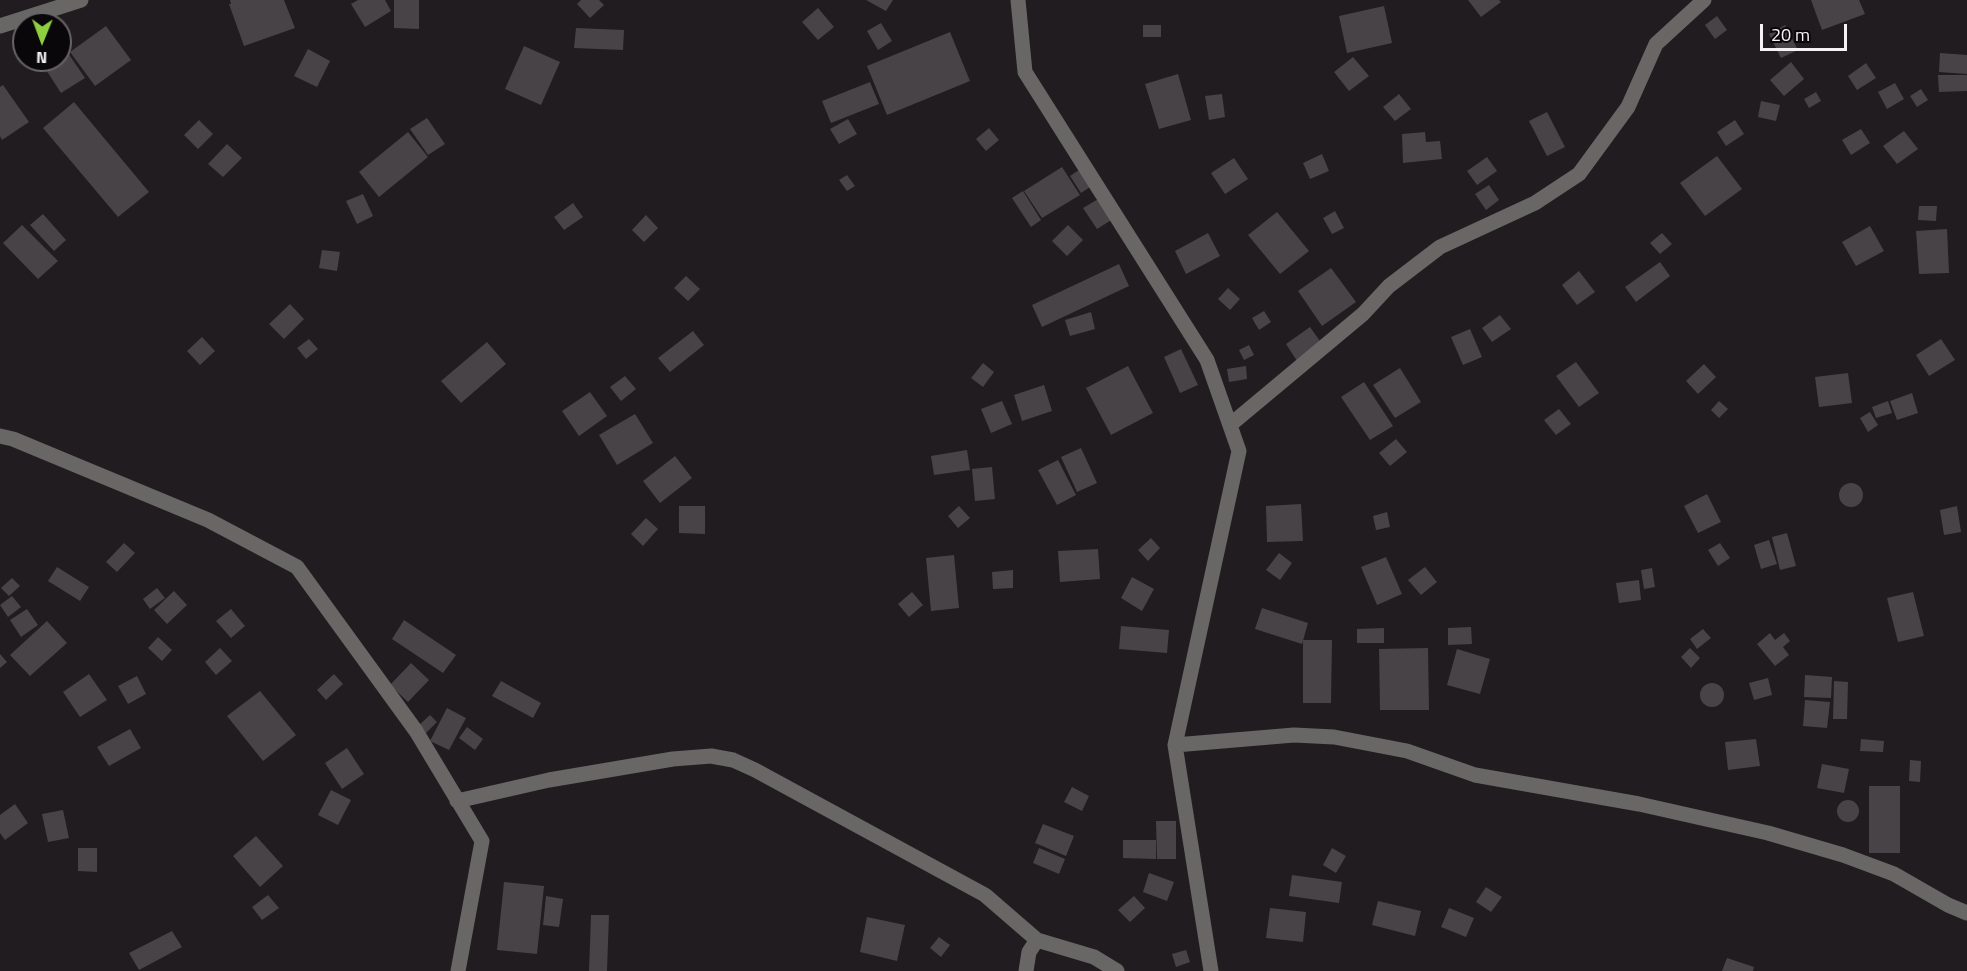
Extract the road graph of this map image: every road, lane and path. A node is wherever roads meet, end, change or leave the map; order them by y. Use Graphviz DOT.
graph roads {
  1 [pos="81,0"];
  2 [pos="1018,0"];
  3 [pos="1704,0"];
  4 [pos="0,26"];
  5 [pos="1230,425"];
  6 [pos="0,436"];
  7 [pos="1175,745"];
  8 [pos="457,801"];
  9 [pos="1967,913"];
  10 [pos="1037,940"];
  11 [pos="458,971"];
  12 [pos="1026,971"];
  13 [pos="1117,971"];
  14 [pos="1211,971"];
  1 -- 4 [label="street"];
  2 -- 5 [label="street"];
  3 -- 5 [label="street"];
  5 -- 7 [label="street"];
  6 -- 8 [label="street"];
  7 -- 9 [label="street"];
  7 -- 14 [label="street"];
  8 -- 10 [label="street"];
  8 -- 11 [label="street"];
  10 -- 12 [label="street"];
  10 -- 13 [label="street"];
}
